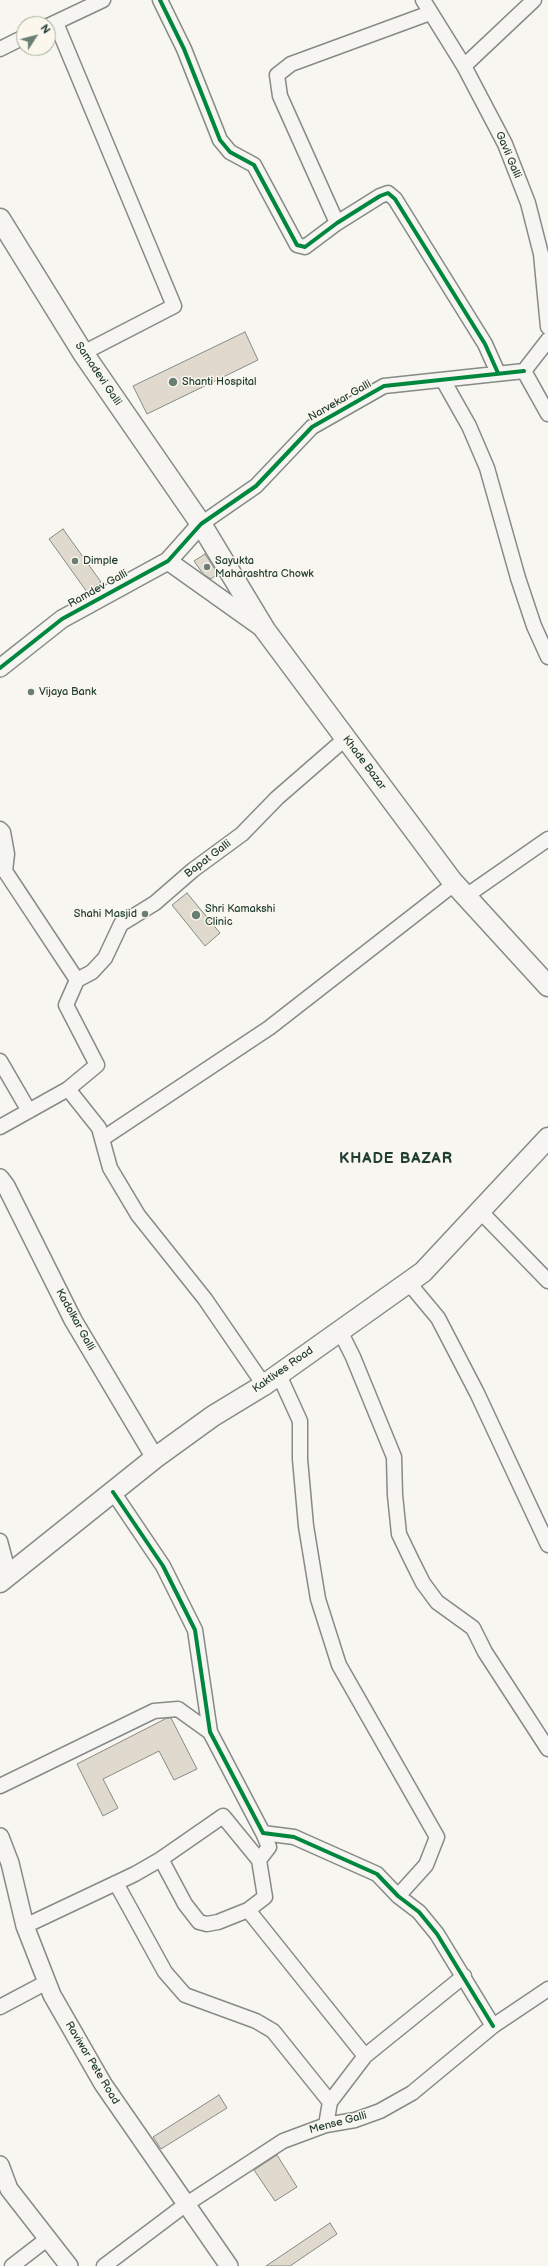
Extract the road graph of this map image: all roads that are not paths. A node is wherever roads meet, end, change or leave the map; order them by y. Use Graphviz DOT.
graph roads {
  1 [pos="103,0"];
  2 [pos="160,0"];
  3 [pos="423,0"];
  4 [pos="534,0"];
  5 [pos="430,13"];
  6 [pos="56,22"];
  7 [pos="56,33"];
  8 [pos="16,41"];
  9 [pos="0,48"];
  10 [pos="464,66"];
  11 [pos="0,219"];
  12 [pos="337,223"];
  13 [pos="544,251"];
  14 [pos="548,327"];
  15 [pos="548,340"];
  16 [pos="83,353"];
  17 [pos="524,371"];
  18 [pos="498,373"];
  19 [pos="443,380"];
  20 [pos="548,414"];
  21 [pos="201,524"];
  22 [pos="168,561"];
  23 [pos="265,630"];
  24 [pos="548,657"];
  25 [pos="0,668"];
  26 [pos="346,738"];
  27 [pos="0,829"];
  28 [pos="548,839"];
  29 [pos="460,890"];
  30 [pos="77,980"];
  31 [pos="548,986"];
  32 [pos="0,1061"];
  33 [pos="68,1089"];
  34 [pos="29,1111"];
  35 [pos="0,1126"];
  36 [pos="548,1138"];
  37 [pos="102,1139"];
  38 [pos="0,1178"];
  39 [pos="480,1211"];
  40 [pos="548,1280"];
  41 [pos="408,1282"];
  42 [pos="340,1331"];
  43 [pos="271,1380"];
  44 [pos="155,1458"];
  45 [pos="113,1492"];
  46 [pos="0,1541"];
  47 [pos="548,1545"];
  48 [pos="4,1578"];
  49 [pos="210,1732"];
  50 [pos="548,1749"];
  51 [pos="0,1786"];
  52 [pos="263,1833"];
  53 [pos="0,1837"];
  54 [pos="160,1860"];
  55 [pos="259,1860"];
  56 [pos="116,1883"];
  57 [pos="398,1896"];
  58 [pos="248,1910"];
  59 [pos="25,1926"];
  60 [pos="464,1976"];
  61 [pos="47,1982"];
  62 [pos="548,1989"];
  63 [pos="0,2007"];
  64 [pos="494,2026"];
  65 [pos="365,2056"];
  66 [pos="330,2102"];
  67 [pos="326,2125"];
  68 [pos="0,2165"];
  69 [pos="4,2186"];
  70 [pos="185,2204"];
  71 [pos="47,2239"];
  72 [pos="12,2266"];
  73 [pos="69,2266"];
  74 [pos="104,2266"];
  75 [pos="230,2266"];
  1 -- 6 [label="street"];
  2 -- 12 [label="street"];
  3 -- 5 [label="street, Gavli Galli"];
  4 -- 10 [label="street"];
  5 -- 10 [label="street, Gavli Galli"];
  5 -- 12 [label="street"];
  7 -- 16 [label="street"];
  8 -- 9 [label="street"];
  10 -- 13 [label="street, Gavli Galli"];
  11 -- 16 [label="main road, Samadevi Galli"];
  12 -- 18 [label="street"];
  13 -- 14 [label="street, Gavli Galli"];
  15 -- 17 [label="street"];
  16 -- 21 [label="main road, Samadevi Galli"];
  17 -- 18 [label="street, Narvekar Galli"];
  17 -- 20 [label="street"];
  18 -- 19 [label="street, Narvekar Galli"];
  19 -- 21 [label="street, Narvekar Galli"];
  19 -- 24 [label="street"];
  21 -- 22 [label="street, Ramdev Galli"];
  21 -- 23 [label="main road, Khade Bazar"];
  22 -- 23 [label="street"];
  22 -- 25 [label="street, Ramdev Galli"];
  23 -- 26 [label="main road, Khade Bazar"];
  26 -- 29 [label="main road, Khade Bazar"];
  26 -- 30 [label="street, Bapat Galli"];
  27 -- 30 [label="street"];
  28 -- 29 [label="street"];
  29 -- 31 [label="main road, Khade Bazar"];
  29 -- 37 [label="street"];
  30 -- 33 [label="street"];
  32 -- 34 [label="street"];
  33 -- 34 [label="street"];
  33 -- 37 [label="street"];
  34 -- 35 [label="street"];
  36 -- 39 [label="main road, Kaktives Road"];
  37 -- 43 [label="street"];
  38 -- 44 [label="street, Kadolkar Galli"];
  39 -- 40 [label="street"];
  39 -- 41 [label="main road, Kaktives Road"];
  41 -- 42 [label="main road, Kaktives Road"];
  41 -- 47 [label="street"];
  42 -- 43 [label="main road, Kaktives Road"];
  42 -- 50 [label="street"];
  43 -- 44 [label="main road, Kaktives Road"];
  43 -- 57 [label="street"];
  44 -- 45 [label="main road, Kaktives Road"];
  45 -- 48 [label="main road, Kaktives Road"];
  45 -- 49 [label="street"];
  46 -- 48 [label="street"];
  49 -- 51 [label="street"];
  49 -- 52 [label="street"];
  52 -- 55 [label="street"];
  52 -- 57 [label="street"];
  53 -- 59 [label="street, Raviwar Pete Road"];
  54 -- 55 [label="street"];
  54 -- 56 [label="street"];
  54 -- 58 [label="street"];
  55 -- 58 [label="street"];
  56 -- 59 [label="street"];
  56 -- 66 [label="street"];
  57 -- 60 [label="street"];
  58 -- 65 [label="street"];
  59 -- 61 [label="street, Raviwar Pete Road"];
  60 -- 64 [label="street"];
  60 -- 65 [label="street"];
  61 -- 63 [label="street"];
  61 -- 70 [label="street, Raviwar Pete Road"];
  62 -- 64 [label="street, Mense Galli"];
  64 -- 67 [label="street, Mense Galli"];
  65 -- 66 [label="street"];
  66 -- 67 [label="street"];
  67 -- 70 [label="street, Mense Galli"];
  68 -- 69 [label="street"];
  69 -- 71 [label="street"];
  70 -- 74 [label="street, Mense Galli"];
  70 -- 75 [label="street, Raviwar Pete Road"];
  71 -- 72 [label="street"];
  71 -- 73 [label="street"];
}
